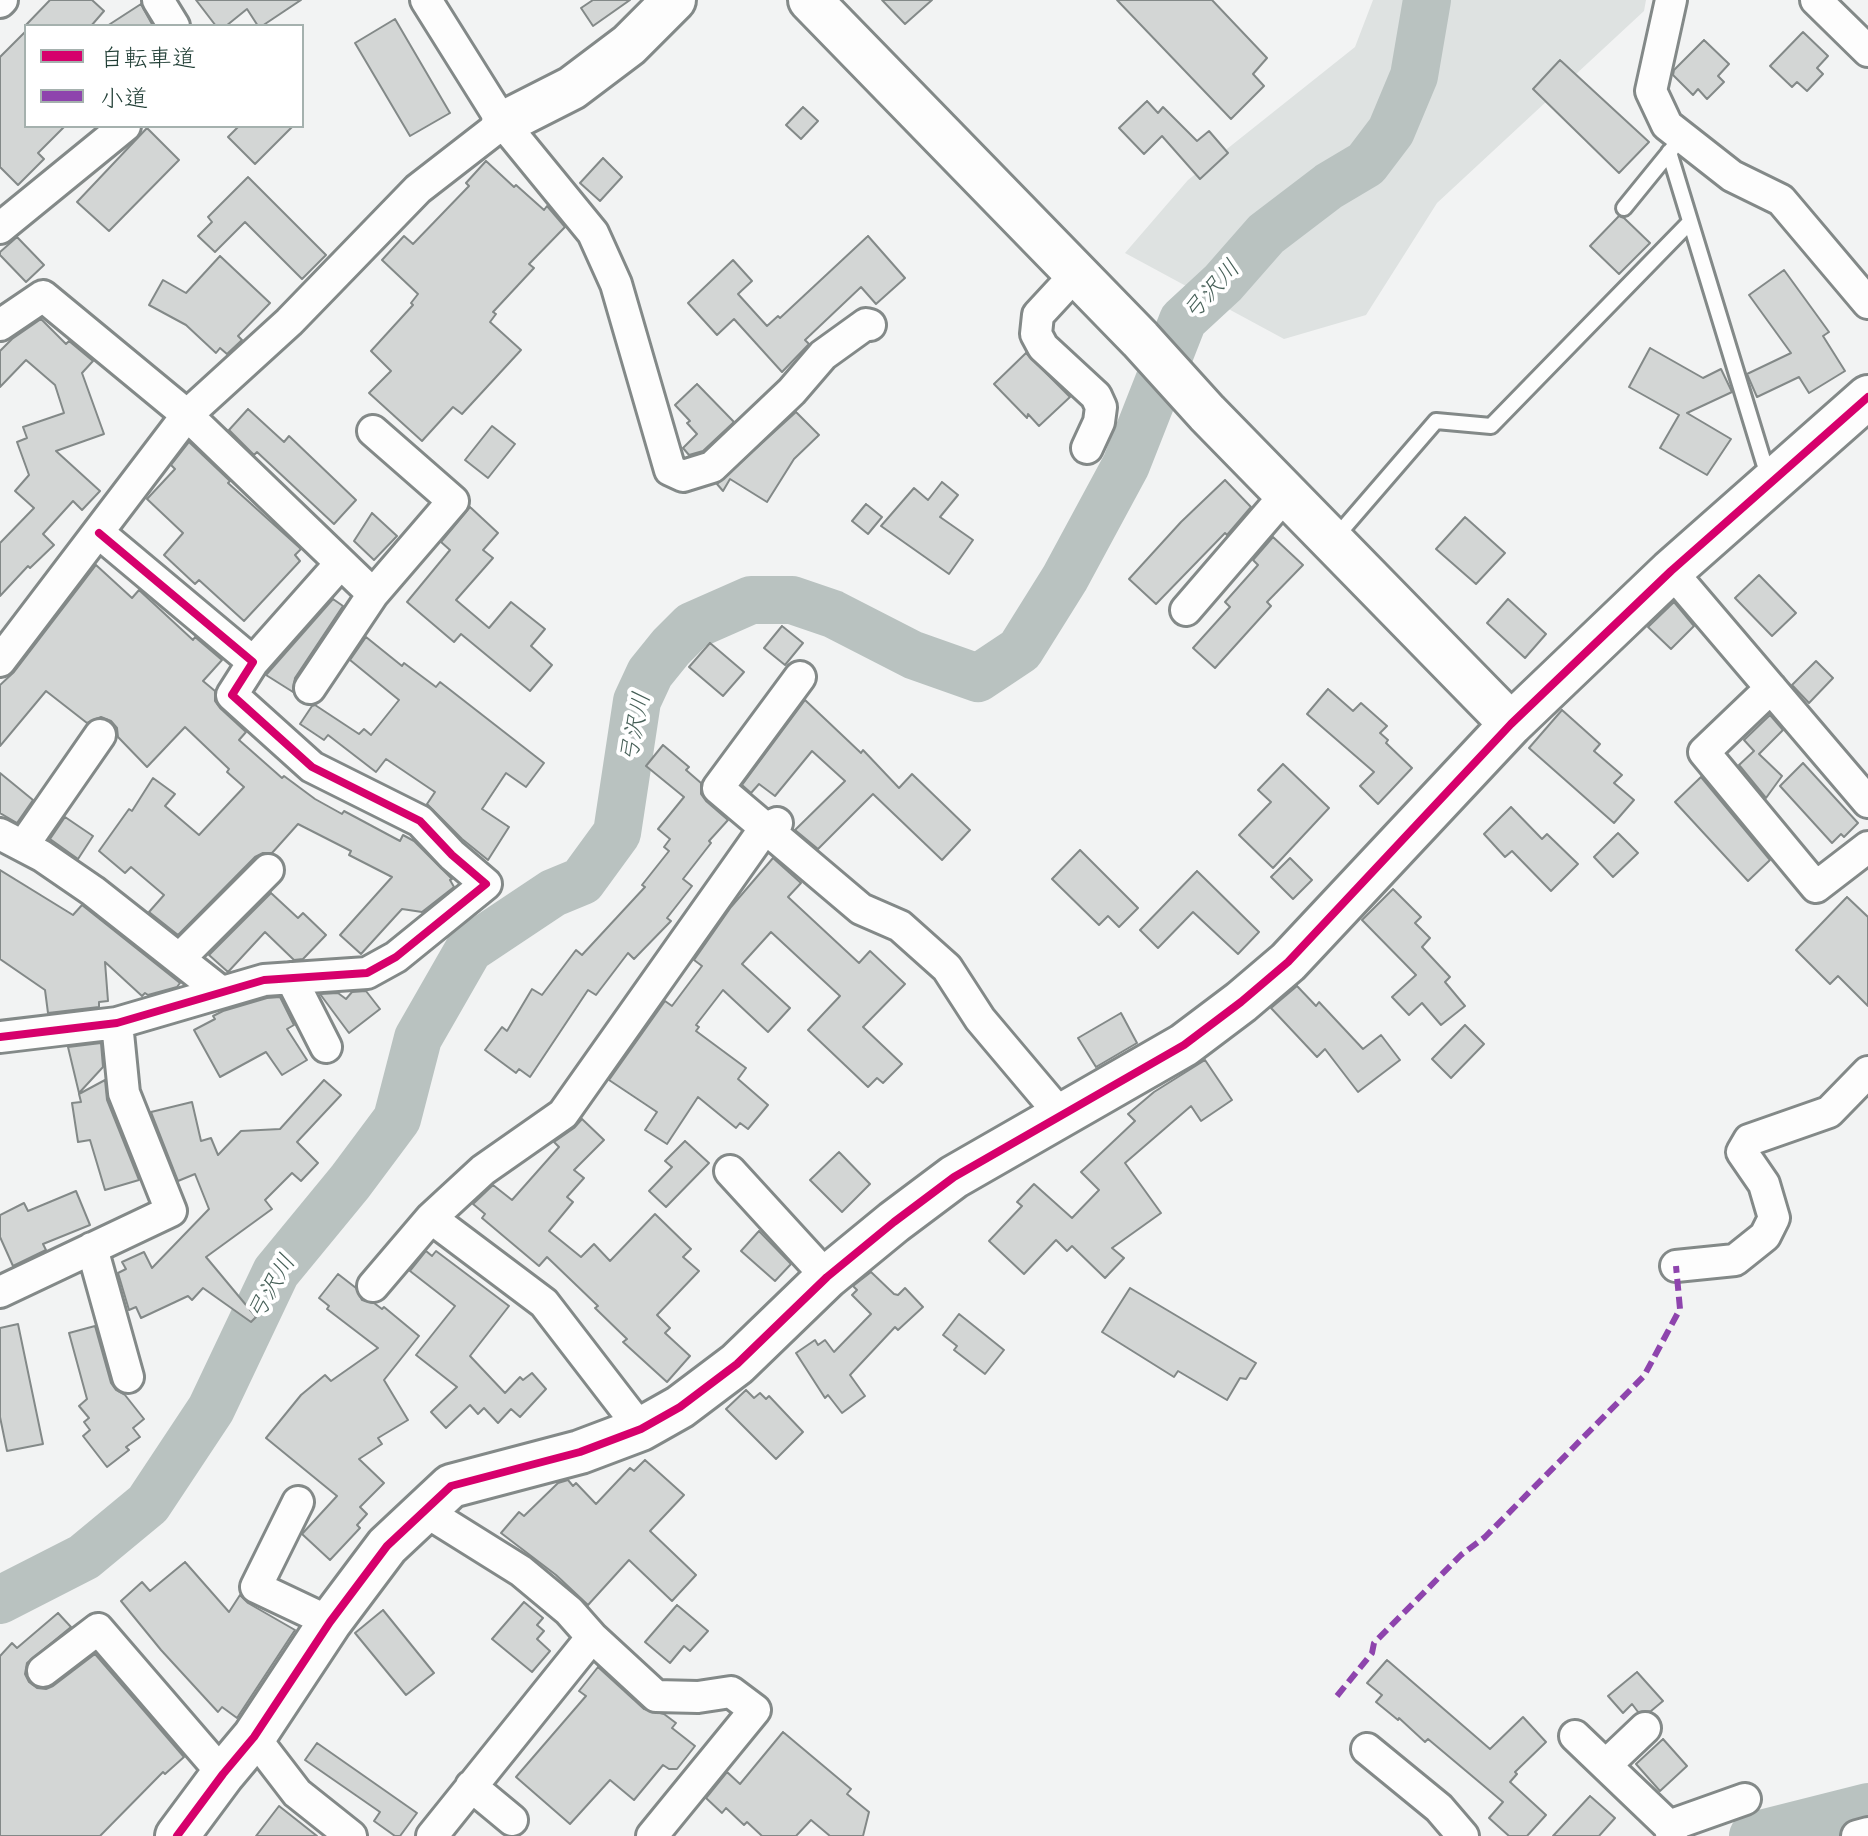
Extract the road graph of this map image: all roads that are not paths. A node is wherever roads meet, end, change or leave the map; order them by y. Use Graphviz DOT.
graph roads {
  1 [pos="158,0"];
  2 [pos="426,0"];
  3 [pos="674,0"];
  4 [pos="810,0"];
  5 [pos="1671,0"];
  6 [pos="1816,0"];
  7 [pos="173,24"];
  8 [pos="1868,51"];
  9 [pos="503,123"];
  10 [pos="123,128"];
  11 [pos="1676,144"];
  12 [pos="1624,208"];
  13 [pos="1690,222"];
  14 [pos="0,228"];
  15 [pos="1075,275"];
  16 [pos="1868,303"];
  17 [pos="0,325"];
  18 [pos="870,325"];
  19 [pos="1868,397"];
  20 [pos="187,415"];
  21 [pos="373,431"];
  22 [pos="1087,448"];
  23 [pos="1776,476"];
  24 [pos="1286,494"];
  25 [pos="99,533"];
  26 [pos="1333,540"];
  27 [pos="340,564"];
  28 [pos="1671,571"];
  29 [pos="373,594"];
  30 [pos="1186,610"];
  31 [pos="0,661"];
  32 [pos="253,662"];
  33 [pos="800,677"];
  34 [pos="310,688"];
  35 [pos="1771,688"];
  36 [pos="1511,724"];
  37 [pos="100,735"];
  38 [pos="1868,802"];
  39 [pos="771,825"];
  40 [pos="11,840"];
  41 [pos="1868,847"];
  42 [pos="268,870"];
  43 [pos="179,959"];
  44 [pos="291,978"];
  45 [pos="221,992"];
  46 [pos="117,1023"];
  47 [pos="0,1037"];
  48 [pos="326,1047"];
  49 [pos="1868,1072"];
  50 [pos="1061,1115"];
  51 [pos="730,1171"];
  52 [pos="431,1218"];
  53 [pos="92,1248"];
  54 [pos="1676,1266"];
  55 [pos="827,1277"];
  56 [pos="373,1286"];
  57 [pos="0,1292"];
  58 [pos="128,1377"];
  59 [pos="641,1429"];
  60 [pos="298,1502"];
  61 [pos="425,1511"];
  62 [pos="330,1622"];
  63 [pos="592,1637"];
  64 [pos="43,1671"];
  65 [pos="1645,1728"];
  66 [pos="1575,1736"];
  67 [pos="254,1737"];
  68 [pos="1367,1749"];
  69 [pos="1606,1765"];
  70 [pos="223,1774"];
  71 [pos="471,1786"];
  72 [pos="1745,1799"];
  73 [pos="512,1820"];
  74 [pos="1671,1831"];
  75 [pos="1868,1833"];
  76 [pos="177,1836"];
  77 [pos="351,1836"];
  78 [pos="432,1836"];
  79 [pos="652,1836"];
  80 [pos="1463,1836"];
  81 [pos="1857,1836"];
  1 -- 7 [label="street"];
  2 -- 9 [label="street"];
  3 -- 9 [label="street"];
  4 -- 15 [label="street"];
  5 -- 11 [label="street"];
  6 -- 8 [label="street"];
  9 -- 18 [label="street"];
  9 -- 20 [label="street"];
  10 -- 14 [label="street"];
  11 -- 12 [label="lane"];
  11 -- 13 [label="lane"];
  11 -- 16 [label="street"];
  13 -- 23 [label="lane"];
  13 -- 26 [label="lane"];
  15 -- 22 [label="street"];
  15 -- 24 [label="street"];
  17 -- 20 [label="street"];
  19 -- 23 [label="street"];
  20 -- 25 [label="street"];
  20 -- 27 [label="street"];
  21 -- 29 [label="street"];
  23 -- 28 [label="street"];
  24 -- 26 [label="street"];
  24 -- 30 [label="street"];
  25 -- 31 [label="street"];
  25 -- 32 [label="street"];
  26 -- 36 [label="street"];
  27 -- 29 [label="street"];
  27 -- 32 [label="street"];
  28 -- 35 [label="street"];
  28 -- 36 [label="street"];
  29 -- 34 [label="street"];
  32 -- 44 [label="street"];
  33 -- 39 [label="street"];
  35 -- 38 [label="street"];
  35 -- 41 [label="street"];
  36 -- 50 [label="street"];
  37 -- 40 [label="street"];
  39 -- 50 [label="street"];
  39 -- 52 [label="street"];
  40 -- 43 [label="street"];
  42 -- 43 [label="street"];
  43 -- 45 [label="street"];
  44 -- 45 [label="street"];
  44 -- 48 [label="street"];
  45 -- 46 [label="street"];
  46 -- 47 [label="street"];
  46 -- 53 [label="street"];
  49 -- 54 [label="street"];
  50 -- 55 [label="street"];
  51 -- 55 [label="street"];
  52 -- 56 [label="street"];
  52 -- 59 [label="street"];
  53 -- 57 [label="street"];
  53 -- 58 [label="street"];
  55 -- 59 [label="street"];
  59 -- 61 [label="street"];
  60 -- 62 [label="street"];
  61 -- 62 [label="street"];
  61 -- 63 [label="street"];
  62 -- 67 [label="street"];
  63 -- 71 [label="street"];
  63 -- 79 [label="street"];
  64 -- 70 [label="street"];
  65 -- 69 [label="street"];
  66 -- 69 [label="street"];
  67 -- 70 [label="street"];
  67 -- 77 [label="street"];
  68 -- 80 [label="street"];
  69 -- 74 [label="street"];
  70 -- 76 [label="street"];
  71 -- 73 [label="street"];
  71 -- 78 [label="street"];
  72 -- 74 [label="street"];
  75 -- 81 [label="street"];
}
